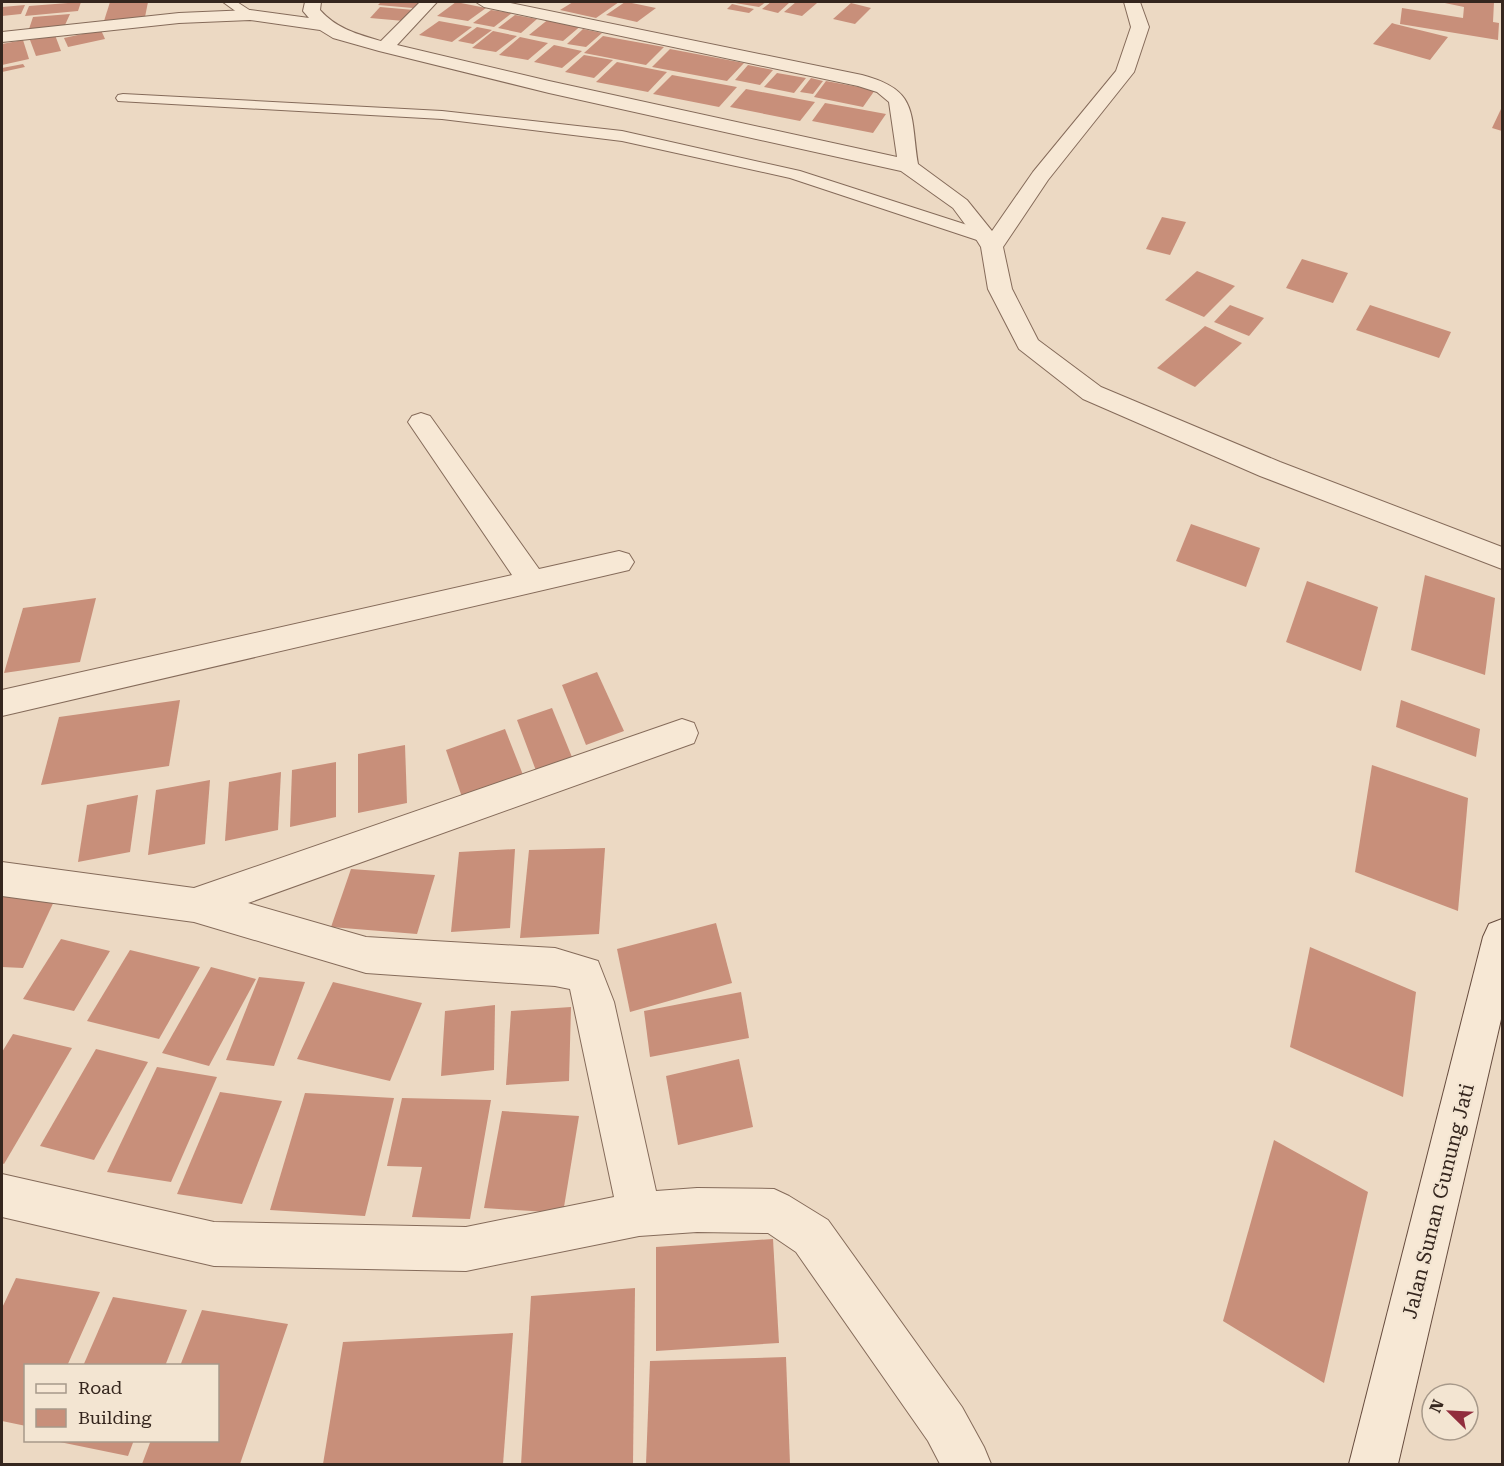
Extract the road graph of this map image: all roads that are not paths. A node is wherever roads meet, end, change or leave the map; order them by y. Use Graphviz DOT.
graph roads {
  1 [pos="229,2"];
  2 [pos="313,2"];
  3 [pos="429,2"];
  4 [pos="484,2"];
  5 [pos="1132,2"];
  6 [pos="250,15"];
  7 [pos="325,26"];
  8 [pos="2,37"];
  9 [pos="385,47"];
  10 [pos="123,98"];
  11 [pos="908,166"];
  12 [pos="989,242"];
  13 [pos="421,422"];
  14 [pos="1503,558"];
  15 [pos="619,562"];
  16 [pos="532,582"];
  17 [pos="2,703"];
  18 [pos="682,733"];
  19 [pos="2,879"];
  20 [pos="194,905"];
  21 [pos="1503,937"];
  22 [pos="2,1196"];
  23 [pos="639,1214"];
  24 [pos="967,1464"];
  25 [pos="1373,1464"];
  1 -- 6 [label="lane"];
  2 -- 7 [label="street"];
  3 -- 9 [label="street"];
  4 -- 11 [label="street"];
  5 -- 12 [label="street"];
  6 -- 7 [label="street"];
  6 -- 8 [label="street"];
  7 -- 9 [label="street"];
  9 -- 11 [label="street"];
  10 -- 12 [label="lane"];
  11 -- 12 [label="street"];
  12 -- 14 [label="street"];
  13 -- 16 [label="street"];
  15 -- 16 [label="street"];
  16 -- 17 [label="street"];
  18 -- 20 [label="street"];
  19 -- 20 [label="street"];
  20 -- 23 [label="street"];
  21 -- 25 [label="street, Jalan Sunan Gunung Jati"];
  22 -- 23 [label="street"];
  23 -- 24 [label="street"];
}
